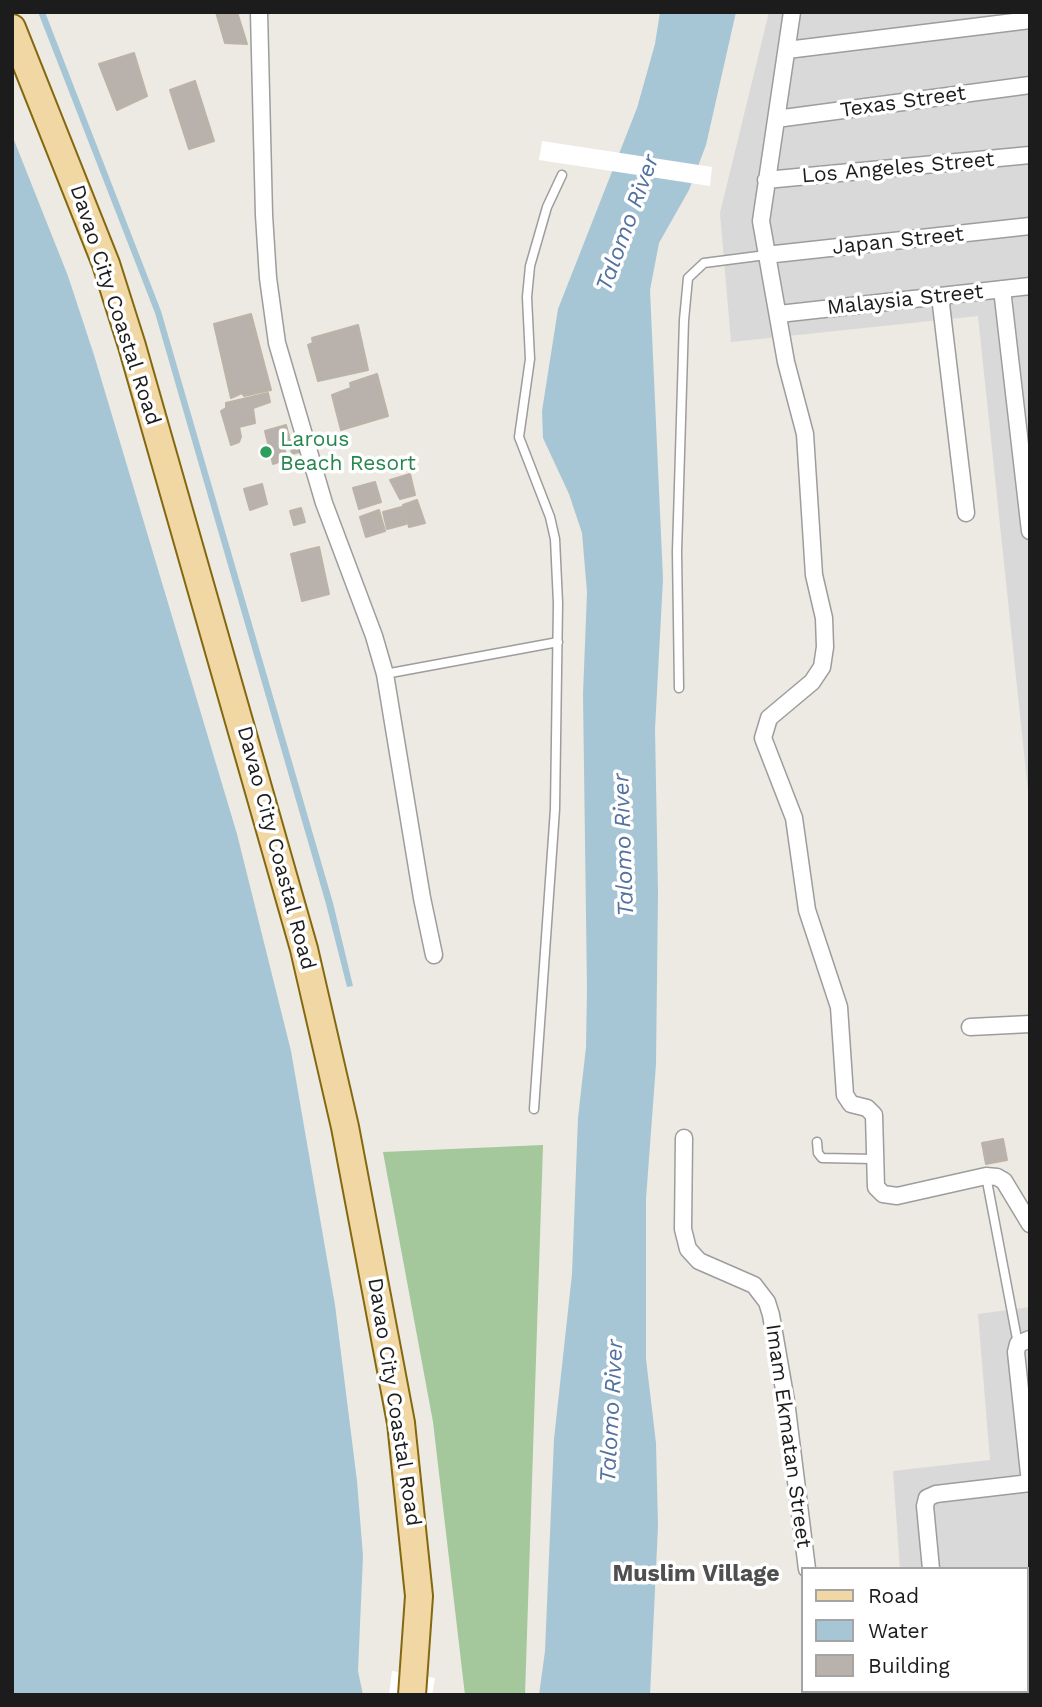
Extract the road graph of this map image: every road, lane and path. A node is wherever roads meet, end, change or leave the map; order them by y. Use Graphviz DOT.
graph roads {
  1 [pos="259,12"];
  2 [pos="792,12"];
  3 [pos="965,20"];
  4 [pos="1030,20"];
  5 [pos="12,28"];
  6 [pos="787,50"];
  7 [pos="1030,85"];
  8 [pos="776,119"];
  9 [pos="1030,155"];
  10 [pos="562,175"];
  11 [pos="766,180"];
  12 [pos="1030,226"];
  13 [pos="766,255"];
  14 [pos="1030,286"];
  15 [pos="1002,289"];
  16 [pos="940,296"];
  17 [pos="779,314"];
  18 [pos="966,513"];
  19 [pos="1030,531"];
  20 [pos="558,642"];
  21 [pos="385,674"];
  22 [pos="679,688"];
  23 [pos="434,955"];
  24 [pos="1030,1024"];
  25 [pos="970,1027"];
  26 [pos="534,1108"];
  27 [pos="684,1138"];
  28 [pos="817,1142"];
  29 [pos="874,1159"];
  30 [pos="986,1176"];
  31 [pos="1030,1224"];
  32 [pos="1024,1342"];
  33 [pos="1026,1412"];
  34 [pos="1030,1483"];
  35 [pos="807,1567"];
  36 [pos="931,1567"];
  37 [pos="413,1685"];
  1 -- 21 [label="street"];
  2 -- 6 [label="street"];
  3 -- 4 [label="street"];
  3 -- 6 [label="street"];
  5 -- 37 [label="main road, Davao City Coastal Road"];
  6 -- 8 [label="street"];
  7 -- 8 [label="street, Texas Street"];
  8 -- 11 [label="street"];
  9 -- 11 [label="street, Los Angeles Street"];
  10 -- 20 [label="lane"];
  11 -- 13 [label="street"];
  12 -- 13 [label="street, Japan Street"];
  13 -- 17 [label="street"];
  13 -- 22 [label="lane"];
  14 -- 15 [label="street, Malaysia Street"];
  15 -- 16 [label="street, Malaysia Street"];
  15 -- 19 [label="street"];
  16 -- 17 [label="street, Malaysia Street"];
  16 -- 18 [label="street"];
  17 -- 29 [label="street"];
  20 -- 21 [label="lane"];
  20 -- 26 [label="lane"];
  21 -- 23 [label="street"];
  24 -- 25 [label="street"];
  27 -- 35 [label="street, Imam Ekmatan Street"];
  28 -- 29 [label="lane"];
  29 -- 30 [label="street"];
  30 -- 31 [label="street"];
  30 -- 32 [label="lane"];
  32 -- 33 [label="street"];
  33 -- 34 [label="street"];
  34 -- 36 [label="street"];
}
